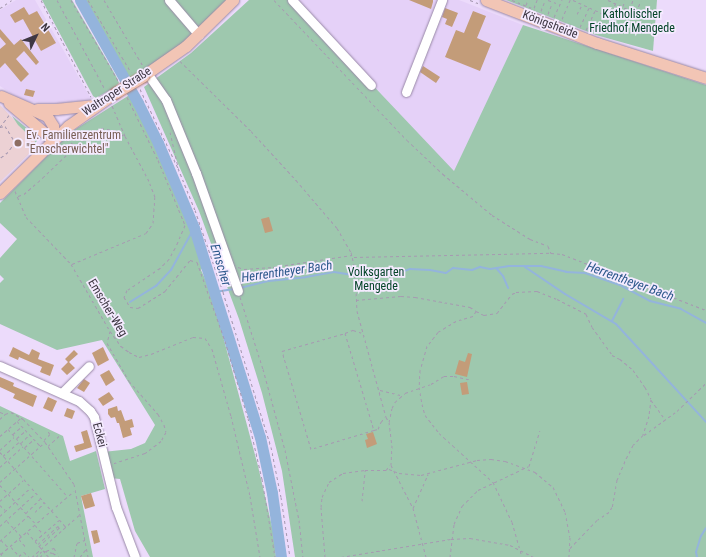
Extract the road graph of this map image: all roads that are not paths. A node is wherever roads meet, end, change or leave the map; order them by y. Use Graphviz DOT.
graph roads {
  1 [pos="169,0"];
  2 [pos="233,0"];
  3 [pos="292,0"];
  4 [pos="442,0"];
  5 [pos="486,0"];
  6 [pos="199,35"];
  7 [pos="660,63"];
  8 [pos="706,74"];
  9 [pos="145,75"];
  10 [pos="706,78"];
  11 [pos="371,85"];
  12 [pos="406,92"];
  13 [pos="0,96"];
  14 [pos="96,105"];
  15 [pos="34,109"];
  16 [pos="58,139"];
  17 [pos="0,193"];
  18 [pos="237,287"];
  19 [pos="0,366"];
  20 [pos="89,366"];
  21 [pos="62,393"];
  22 [pos="135,557"];
  1 -- 6 [label="street"];
  2 -- 6 [label="main road, Waltroper Straße"];
  3 -- 11 [label="street"];
  4 -- 12 [label="street"];
  5 -- 7 [label="main road, Königsheide"];
  6 -- 9 [label="main road, Waltroper Straße"];
  7 -- 8 [label="main road, Königsheide"];
  7 -- 10 [label="main road, Königsheide"];
  9 -- 14 [label="main road, Waltroper Straße, bridge"];
  9 -- 18 [label="street"];
  13 -- 15 [label="main road"];
  13 -- 16 [label="main road"];
  14 -- 15 [label="main road"];
  14 -- 16 [label="main road, Waltroper Straße"];
  15 -- 16 [label="main road"];
  16 -- 17 [label="main road, Waltroper Straße"];
  19 -- 21 [label="street, Eckei"];
  20 -- 21 [label="street"];
  21 -- 22 [label="street, Eckei"];
}
